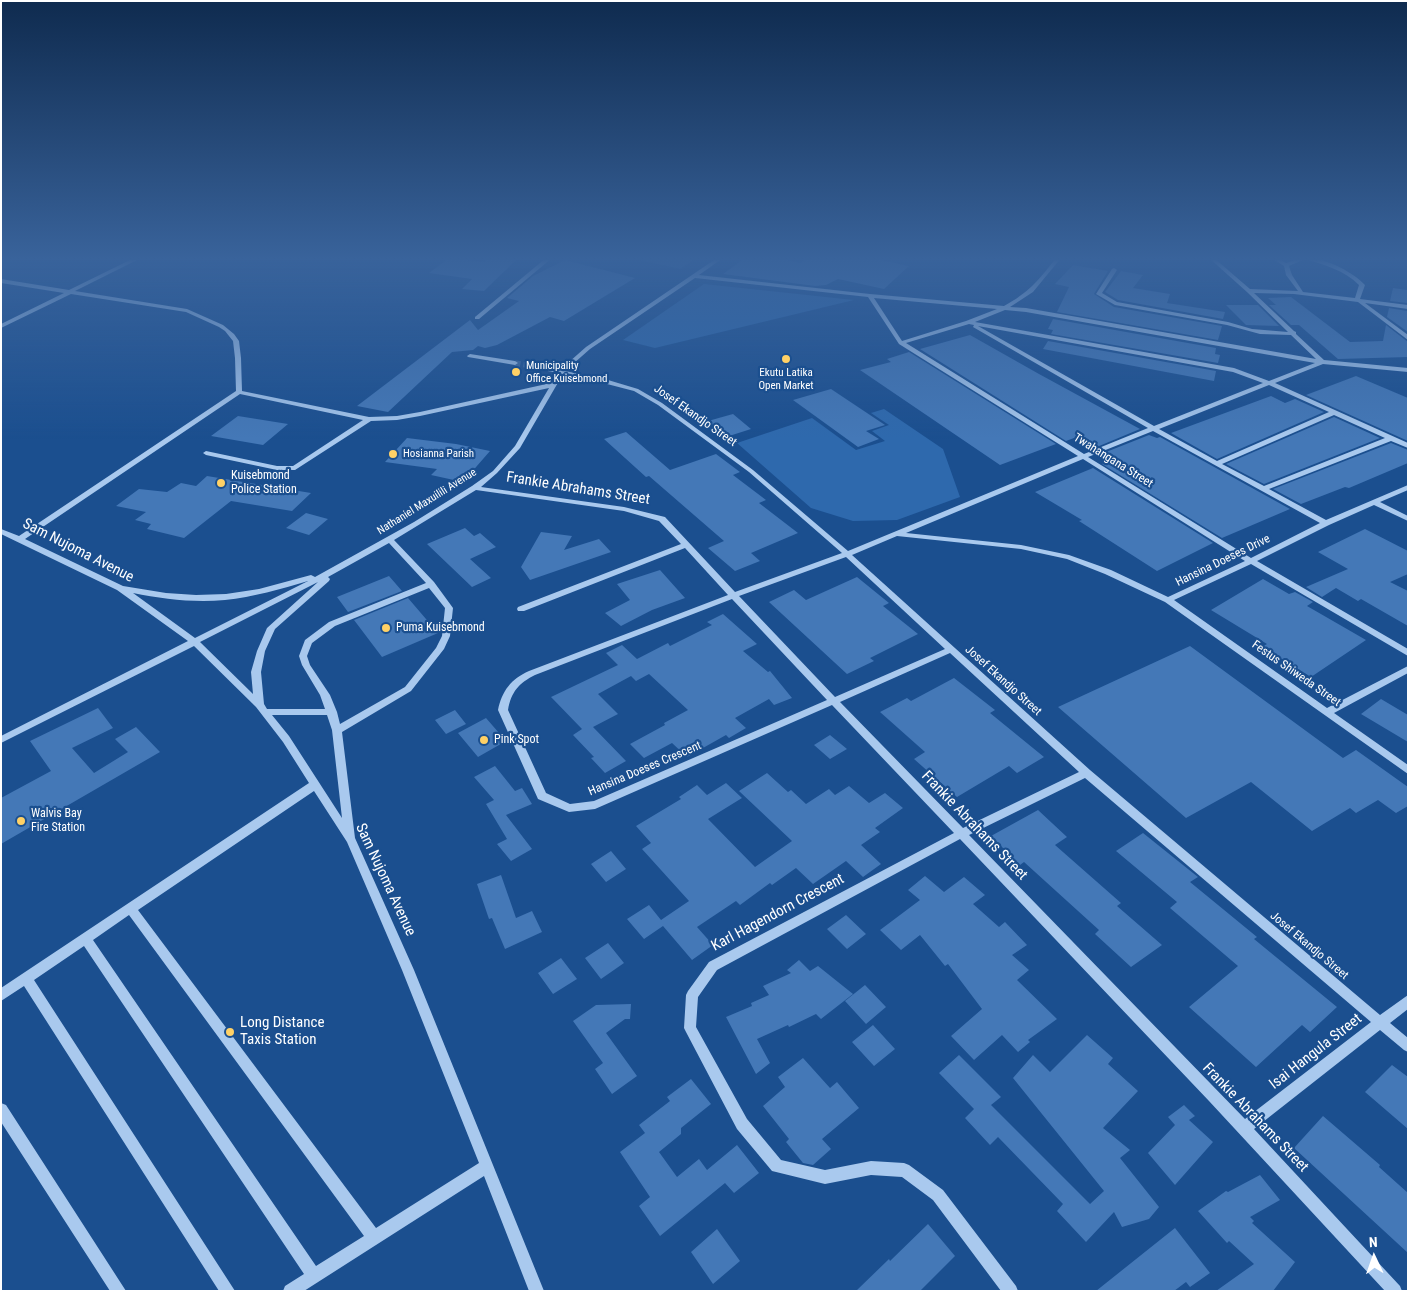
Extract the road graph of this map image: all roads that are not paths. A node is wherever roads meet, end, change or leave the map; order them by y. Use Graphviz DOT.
graph roads {
  1 [pos="17,318"];
  2 [pos="202,318"];
  3 [pos="632,318"];
  4 [pos="884,318"];
  5 [pos="977,318"];
  6 [pos="1071,318"];
  7 [pos="1197,318"];
  8 [pos="1278,318"];
  9 [pos="1381,318"];
  10 [pos="968,322"];
  11 [pos="1,326"];
  12 [pos="1294,333"];
  13 [pos="1408,338"];
  14 [pos="901,344"];
  15 [pos="470,356"];
  16 [pos="1322,362"];
  17 [pos="515,363"];
  18 [pos="541,368"];
  19 [pos="1408,370"];
  20 [pos="561,372"];
  21 [pos="1272,384"];
  22 [pos="552,385"];
  23 [pos="240,392"];
  24 [pos="1335,412"];
  25 [pos="369,419"];
  26 [pos="1154,429"];
  27 [pos="1391,438"];
  28 [pos="1408,446"];
  29 [pos="206,452"];
  30 [pos="1084,456"];
  31 [pos="1218,463"];
  32 [pos="1408,487"];
  33 [pos="475,488"];
  34 [pos="1263,489"];
  35 [pos="1375,502"];
  36 [pos="1408,519"];
  37 [pos="1326,523"];
  38 [pos="1,531"];
  39 [pos="897,534"];
  40 [pos="20,539"];
  41 [pos="389,539"];
  42 [pos="685,544"];
  43 [pos="847,554"];
  44 [pos="1251,561"];
  45 [pos="336,570"];
  46 [pos="431,584"];
  47 [pos="120,588"];
  48 [pos="732,596"];
  49 [pos="1168,600"];
  50 [pos="521,609"];
  51 [pos="194,641"];
  52 [pos="950,650"];
  53 [pos="1408,653"];
  54 [pos="1408,669"];
  55 [pos="832,701"];
  56 [pos="261,708"];
  57 [pos="332,712"];
  58 [pos="1328,712"];
  59 [pos="337,730"];
  60 [pos="1,740"];
  61 [pos="1408,770"];
  62 [pos="1086,773"];
  63 [pos="316,784"];
  64 [pos="961,834"];
  65 [pos="351,840"];
  66 [pos="130,908"];
  67 [pos="85,938"];
  68 [pos="26,978"];
  69 [pos="1,994"];
  70 [pos="1408,1001"];
  71 [pos="1380,1022"];
  72 [pos="1408,1046"];
  73 [pos="1,1110"];
  74 [pos="1244,1128"];
  75 [pos="487,1166"];
  76 [pos="374,1238"];
  77 [pos="314,1276"];
  78 [pos="119,1291"];
  79 [pos="228,1291"];
  80 [pos="290,1291"];
  81 [pos="537,1291"];
  82 [pos="1011,1291"];
  83 [pos="1395,1291"];
  1 -- 11 [label="street"];
  2 -- 23 [label="street"];
  3 -- 20 [label="street, Nathaniel Maxuilili Avenue"];
  4 -- 14 [label="street"];
  5 -- 10 [label="street"];
  6 -- 16 [label="street"];
  7 -- 12 [label="street"];
  8 -- 12 [label="street"];
  9 -- 13 [label="street"];
  10 -- 14 [label="street"];
  10 -- 21 [label="street"];
  10 -- 26 [label="street"];
  12 -- 16 [label="street"];
  14 -- 30 [label="street, Twahangana Street"];
  15 -- 17 [label="street"];
  16 -- 19 [label="street"];
  16 -- 21 [label="street, Hansina Doeses Drive"];
  18 -- 20 [label="street, Josef Ekandjo Street"];
  20 -- 22 [label="street, Nathaniel Maxuilili Avenue"];
  20 -- 43 [label="street, Josef Ekandjo Street"];
  21 -- 24 [label="street"];
  21 -- 26 [label="street, Hansina Doeses Drive"];
  22 -- 25 [label="street"];
  22 -- 33 [label="street, Nathaniel Maxuilili Avenue"];
  23 -- 25 [label="street"];
  23 -- 40 [label="street"];
  24 -- 27 [label="street"];
  24 -- 31 [label="street"];
  25 -- 29 [label="street"];
  26 -- 30 [label="street, Hansina Doeses Drive"];
  26 -- 31 [label="street"];
  27 -- 28 [label="street"];
  27 -- 34 [label="street"];
  30 -- 39 [label="street, Hansina Doeses Drive"];
  30 -- 44 [label="street, Twahangana Street"];
  31 -- 34 [label="street"];
  32 -- 35 [label="street, Hansina Doeses Drive"];
  33 -- 41 [label="street, Nathaniel Maxuilili Avenue"];
  33 -- 42 [label="street, Frankie Abrahams Street"];
  34 -- 37 [label="street"];
  35 -- 36 [label="street"];
  35 -- 37 [label="street, Hansina Doeses Drive"];
  37 -- 44 [label="street, Hansina Doeses Drive"];
  38 -- 40 [label="street, Sam Nujoma Avenue"];
  39 -- 43 [label="street, Hansina Doeses Drive"];
  39 -- 49 [label="street, Hansina Doeses Drive"];
  40 -- 47 [label="street, Sam Nujoma Avenue"];
  41 -- 45 [label="street, Nathaniel Maxuilili Avenue"];
  41 -- 46 [label="street"];
  42 -- 48 [label="street, Frankie Abrahams Street"];
  42 -- 50 [label="street"];
  43 -- 48 [label="street, Hansina Doeses Crescent"];
  43 -- 52 [label="street, Josef Ekandjo Street"];
  44 -- 49 [label="street, Hansina Doeses Drive"];
  44 -- 53 [label="street, Twahangana Street"];
  45 -- 47 [label="street"];
  45 -- 51 [label="street, Nathaniel Maxuilili Avenue"];
  45 -- 56 [label="street"];
  46 -- 57 [label="street"];
  46 -- 59 [label="street"];
  47 -- 51 [label="street, Sam Nujoma Avenue"];
  48 -- 55 [label="street, Frankie Abrahams Street"];
  48 -- 55 [label="street, Hansina Doeses Crescent"];
  49 -- 58 [label="street, Festus Shiweda Street"];
  51 -- 56 [label="street, Sam Nujoma Avenue"];
  51 -- 60 [label="street, Nathaniel Maxuilili Avenue"];
  52 -- 55 [label="street, Hansina Doeses Crescent"];
  52 -- 62 [label="street, Josef Ekandjo Street"];
  54 -- 58 [label="street"];
  55 -- 64 [label="street, Frankie Abrahams Street"];
  56 -- 57 [label="street"];
  56 -- 63 [label="street, Sam Nujoma Avenue"];
  57 -- 59 [label="street"];
  58 -- 61 [label="street, Festus Shiweda Street"];
  59 -- 65 [label="street"];
  62 -- 64 [label="street, Karl Hagendorn Crescent"];
  62 -- 71 [label="street, Josef Ekandjo Street"];
  63 -- 65 [label="street, Sam Nujoma Avenue"];
  63 -- 66 [label="street"];
  64 -- 74 [label="street, Frankie Abrahams Street"];
  64 -- 82 [label="street, Karl Hagendorn Crescent"];
  65 -- 75 [label="street, Sam Nujoma Avenue"];
  66 -- 67 [label="street"];
  66 -- 76 [label="street"];
  67 -- 68 [label="street"];
  67 -- 77 [label="street"];
  68 -- 69 [label="street"];
  68 -- 79 [label="street"];
  70 -- 71 [label="street, Isai Hangula Street"];
  71 -- 72 [label="street, Josef Ekandjo Street"];
  71 -- 74 [label="street, Isai Hangula Street"];
  73 -- 78 [label="street"];
  74 -- 83 [label="street, Frankie Abrahams Street"];
  75 -- 76 [label="street"];
  75 -- 81 [label="street, Sam Nujoma Avenue"];
  76 -- 77 [label="street"];
  77 -- 80 [label="street"];
}
